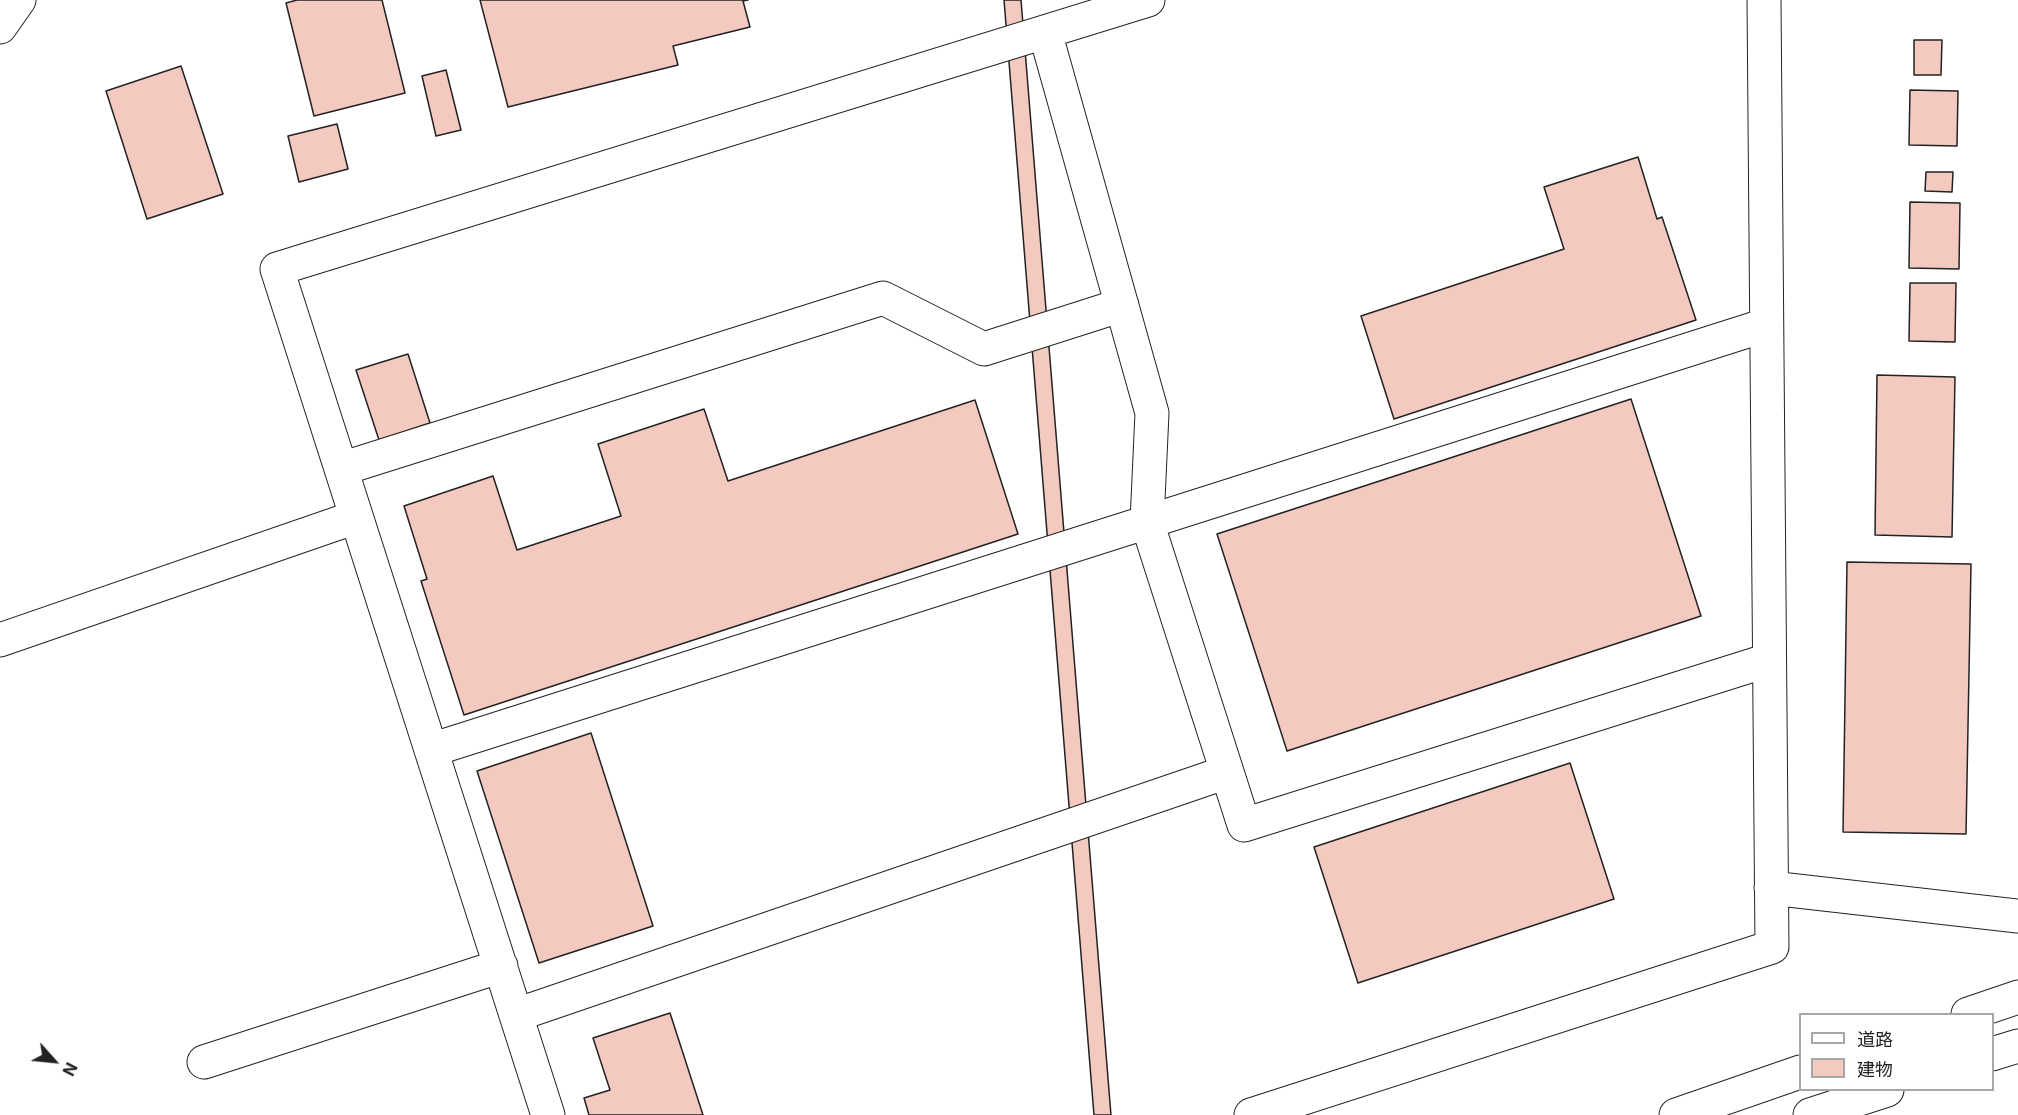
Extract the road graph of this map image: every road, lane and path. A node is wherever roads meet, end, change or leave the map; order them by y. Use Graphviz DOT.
graph roads {
  1 [pos="19,0"];
  2 [pos="1148,0"];
  3 [pos="1764,0"];
  4 [pos="0,27"];
  5 [pos="1045,32"];
  6 [pos="1122,305"];
  7 [pos="1766,325"];
  8 [pos="341,469"];
  9 [pos="356,517"];
  10 [pos="1147,522"];
  11 [pos="0,640"];
  12 [pos="1769,660"];
  13 [pos="431,750"];
  14 [pos="1227,772"];
  15 [pos="1771,888"];
  16 [pos="2018,916"];
  17 [pos="501,966"];
  18 [pos="2018,997"];
  19 [pos="1971,1013"];
  20 [pos="516,1015"];
  21 [pos="2018,1046"];
  22 [pos="1994,1053"];
  23 [pos="204,1062"];
  24 [pos="1799,1072"];
  25 [pos="1881,1091"];
  26 [pos="548,1115"];
  27 [pos="1251,1115"];
  28 [pos="1676,1115"];
  29 [pos="1810,1115"];
  1 -- 4 [label="street"];
  2 -- 5 [label="street"];
  3 -- 7 [label="street"];
  5 -- 6 [label="street"];
  5 -- 8 [label="street"];
  6 -- 8 [label="street"];
  6 -- 10 [label="street"];
  7 -- 10 [label="street"];
  7 -- 12 [label="street"];
  8 -- 9 [label="street"];
  9 -- 11 [label="street"];
  9 -- 13 [label="street"];
  10 -- 13 [label="street"];
  10 -- 14 [label="street"];
  12 -- 14 [label="street"];
  12 -- 15 [label="street"];
  13 -- 17 [label="street"];
  14 -- 20 [label="street"];
  15 -- 16 [label="street"];
  15 -- 27 [label="street"];
  17 -- 20 [label="street"];
  17 -- 23 [label="street"];
  18 -- 19 [label="street"];
  20 -- 26 [label="street"];
  21 -- 22 [label="street"];
  24 -- 28 [label="street"];
  25 -- 29 [label="street"];
}
